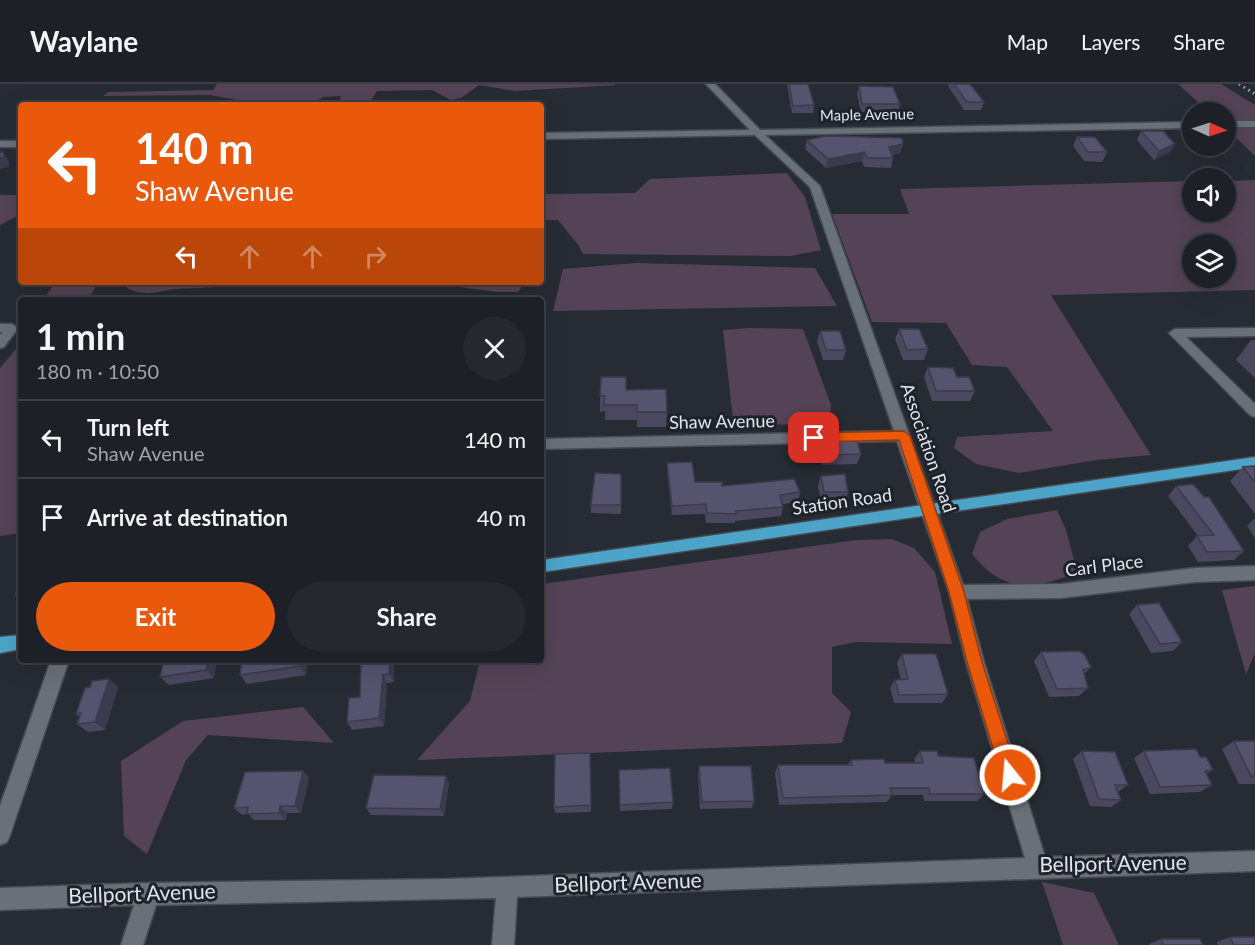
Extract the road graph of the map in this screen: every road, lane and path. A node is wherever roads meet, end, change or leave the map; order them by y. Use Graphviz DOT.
graph roads {
  1 [pos="710,84"];
  2 [pos="1236,124"];
  3 [pos="1255,124"];
  4 [pos="1182,125"];
  5 [pos="757,132"];
  6 [pos="544,136"];
  7 [pos="0,144"];
  8 [pos="18,144"];
  9 [pos="0,328"];
  10 [pos="1255,332"];
  11 [pos="0,344"];
  12 [pos="1255,412"];
  13 [pos="904,436"];
  14 [pos="544,444"];
  15 [pos="1255,462"];
  16 [pos="929,509"];
  17 [pos="544,566"];
  18 [pos="1255,573"];
  19 [pos="957,592"];
  20 [pos="18,642"];
  21 [pos="0,645"];
  22 [pos="59,663"];
  23 [pos="0,835"];
  24 [pos="1255,861"];
  25 [pos="1038,866"];
  26 [pos="507,887"];
  27 [pos="149,893"];
  28 [pos="0,899"];
  29 [pos="132,945"];
  30 [pos="503,945"];
  1 -- 5 [label="street, Association Road"];
  2 -- 3 [label="street"];
  4 -- 5 [label="street, Maple Avenue"];
  5 -- 6 [label="street, Maple Avenue"];
  5 -- 13 [label="street, Association Road"];
  7 -- 8 [label="street"];
  9 -- 11 [label="street"];
  10 -- 12 [label="street"];
  13 -- 14 [label="street, Shaw Avenue"];
  13 -- 16 [label="street, Association Road"];
  15 -- 16 [label="main road, Station Road"];
  16 -- 17 [label="main road, Station Road"];
  16 -- 19 [label="street, Association Road"];
  18 -- 19 [label="street, Carl Place"];
  19 -- 25 [label="street, Association Road"];
  20 -- 21 [label="main road"];
  22 -- 23 [label="street"];
  24 -- 25 [label="street, Bellport Avenue"];
  25 -- 26 [label="street, Bellport Avenue"];
  26 -- 27 [label="street, Bellport Avenue"];
  26 -- 30 [label="street"];
  27 -- 28 [label="street, Bellport Avenue"];
  27 -- 29 [label="street"];
}
